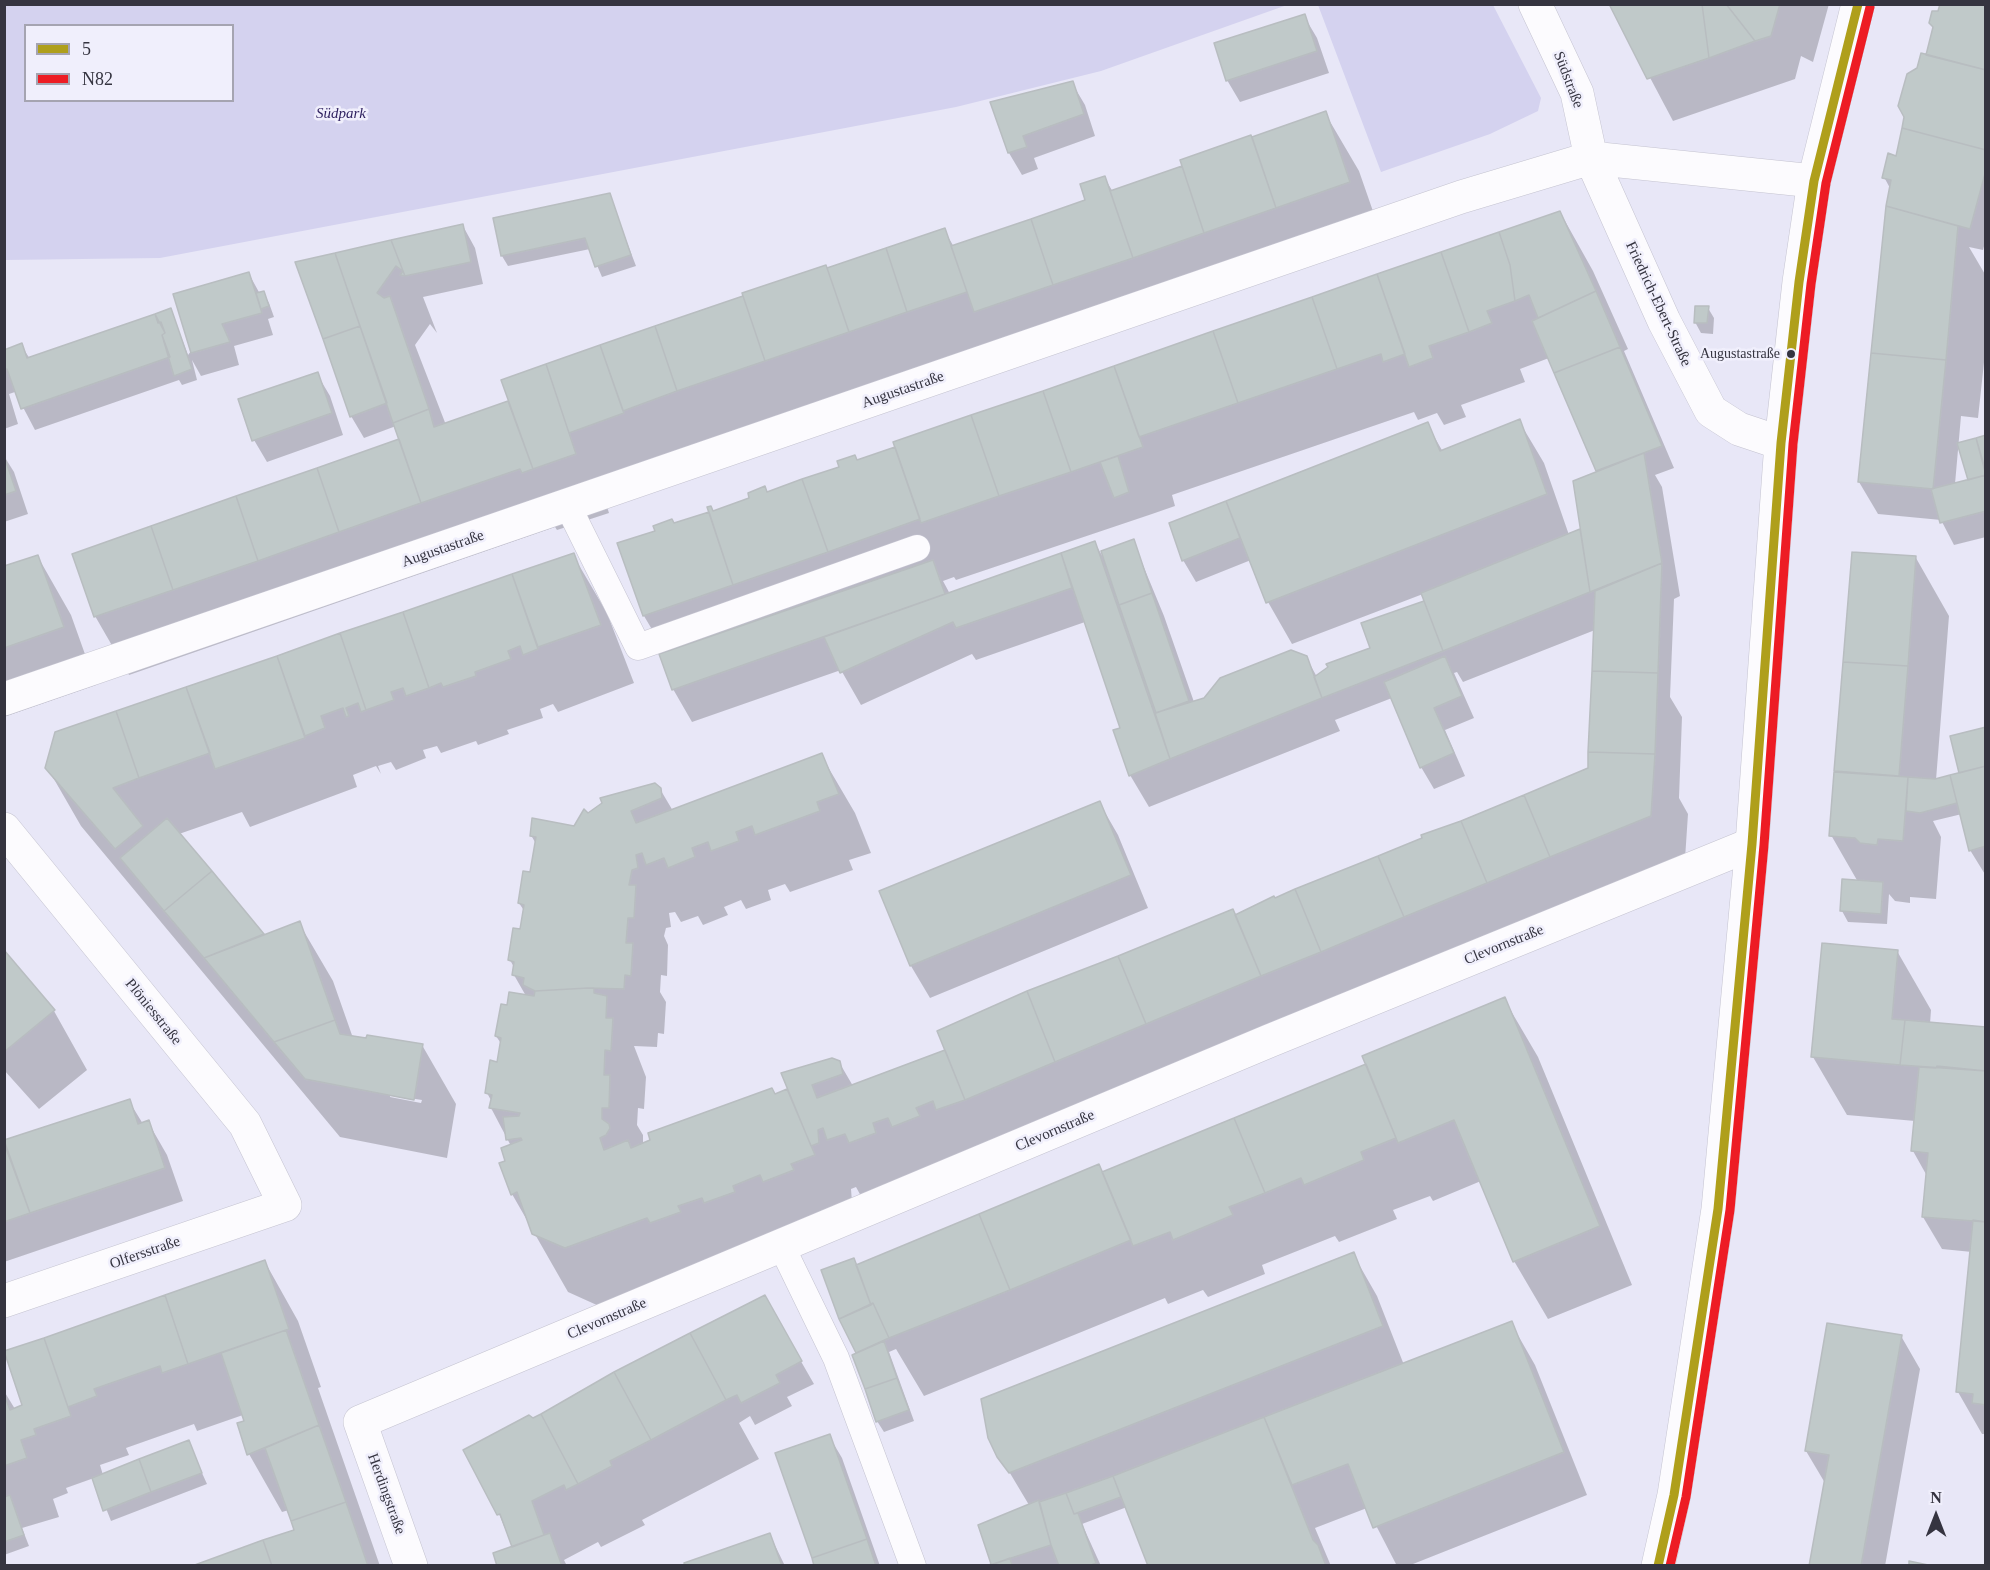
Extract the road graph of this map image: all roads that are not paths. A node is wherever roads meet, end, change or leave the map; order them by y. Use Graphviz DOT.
graph roads {
  1 [pos="1535,4"];
  2 [pos="1858,4"];
  3 [pos="1591,158"];
  4 [pos="1814,181"];
  5 [pos="1781,443"];
  6 [pos="568,506"];
  7 [pos="917,548"];
  8 [pos="4,699"];
  9 [pos="4,829"];
  10 [pos="1752,844"];
  11 [pos="285,1205"];
  12 [pos="781,1245"];
  13 [pos="4,1301"];
  14 [pos="360,1422"];
  15 [pos="411,1566"];
  16 [pos="913,1566"];
  17 [pos="1658,1566"];
  1 -- 3 [label="street, Südstraße"];
  2 -- 4 [label="street"];
  3 -- 4 [label="street, Augustastraße"];
  3 -- 5 [label="street, Friedrich-Ebert-Straße"];
  3 -- 6 [label="street, Augustastraße"];
  4 -- 5 [label="street"];
  5 -- 10 [label="street"];
  6 -- 7 [label="lane"];
  6 -- 8 [label="street, Augustastraße"];
  9 -- 11 [label="street, Plöniesstraße"];
  10 -- 12 [label="street, Clevornstraße"];
  10 -- 17 [label="street"];
  11 -- 13 [label="street, Olfersstraße"];
  12 -- 14 [label="street, Clevornstraße"];
  12 -- 16 [label="lane"];
  14 -- 15 [label="street, Herdingstraße"];
}
